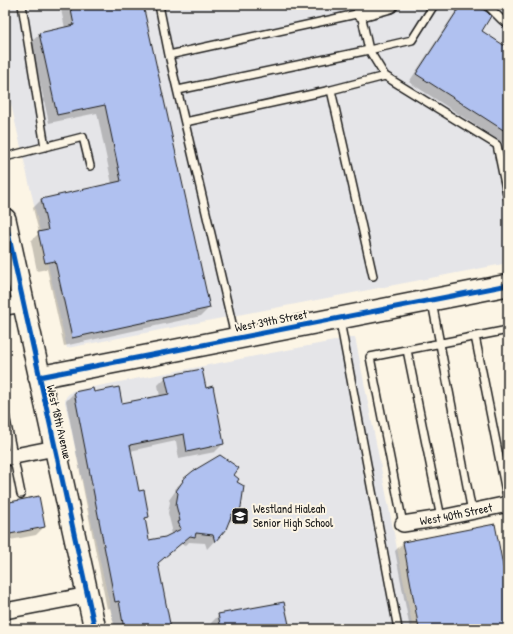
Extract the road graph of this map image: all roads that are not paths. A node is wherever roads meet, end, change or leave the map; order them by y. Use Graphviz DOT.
graph roads {
  1 [pos="22,5"];
  2 [pos="159,5"];
  3 [pos="390,5"];
  4 [pos="434,5"];
  5 [pos="487,5"];
  6 [pos="360,9"];
  7 [pos="508,24"];
  8 [pos="369,50"];
  9 [pos="169,55"];
  10 [pos="385,76"];
  11 [pos="178,90"];
  12 [pos="331,90"];
  13 [pos="185,122"];
  14 [pos="45,147"];
  15 [pos="5,157"];
  16 [pos="90,166"];
  17 [pos="508,199"];
  18 [pos="5,219"];
  19 [pos="373,276"];
  20 [pos="508,285"];
  21 [pos="432,300"];
  22 [pos="14,306"];
  23 [pos="339,318"];
  24 [pos="508,330"];
  25 [pos="475,336"];
  26 [pos="235,339"];
  27 [pos="441,343"];
  28 [pos="407,350"];
  29 [pos="39,377"];
  30 [pos="5,415"];
  31 [pos="55,448"];
  32 [pos="9,457"];
  33 [pos="21,494"];
  34 [pos="508,503"];
  35 [pos="472,512"];
  36 [pos="440,518"];
  37 [pos="403,524"];
  38 [pos="88,595"];
  39 [pos="5,611"];
  40 [pos="95,629"];
  41 [pos="398,629"];
  1 -- 14 [label="lane"];
  2 -- 9 [label="lane"];
  3 -- 6 [label="street"];
  4 -- 8 [label="lane"];
  5 -- 7 [label="lane"];
  6 -- 8 [label="lane"];
  6 -- 9 [label="lane"];
  8 -- 10 [label="lane"];
  8 -- 11 [label="lane"];
  9 -- 11 [label="lane"];
  10 -- 12 [label="lane"];
  10 -- 17 [label="lane"];
  11 -- 13 [label="lane"];
  12 -- 13 [label="lane"];
  12 -- 19 [label="lane"];
  13 -- 26 [label="lane"];
  14 -- 15 [label="lane"];
  14 -- 16 [label="lane"];
  18 -- 22 [label="street, West 18th Avenue"];
  20 -- 21 [label="street, West 39th Street"];
  21 -- 23 [label="street, West 39th Street"];
  21 -- 27 [label="lane"];
  22 -- 29 [label="street, West 18th Avenue"];
  23 -- 26 [label="street, West 39th Street"];
  23 -- 41 [label="lane"];
  24 -- 25 [label="lane"];
  25 -- 27 [label="lane"];
  25 -- 34 [label="lane"];
  26 -- 29 [label="street, West 39th Street"];
  27 -- 28 [label="lane"];
  27 -- 35 [label="lane"];
  28 -- 36 [label="lane"];
  28 -- 37 [label="lane"];
  29 -- 31 [label="street, West 18th Avenue"];
  30 -- 32 [label="lane"];
  31 -- 32 [label="street"];
  31 -- 38 [label="street, West 18th Avenue"];
  32 -- 33 [label="lane"];
  34 -- 35 [label="street, West 40th Street"];
  35 -- 36 [label="street, West 40th Street"];
  36 -- 37 [label="street, West 40th Street"];
  38 -- 39 [label="street"];
  38 -- 40 [label="street, West 18th Avenue"];
}
